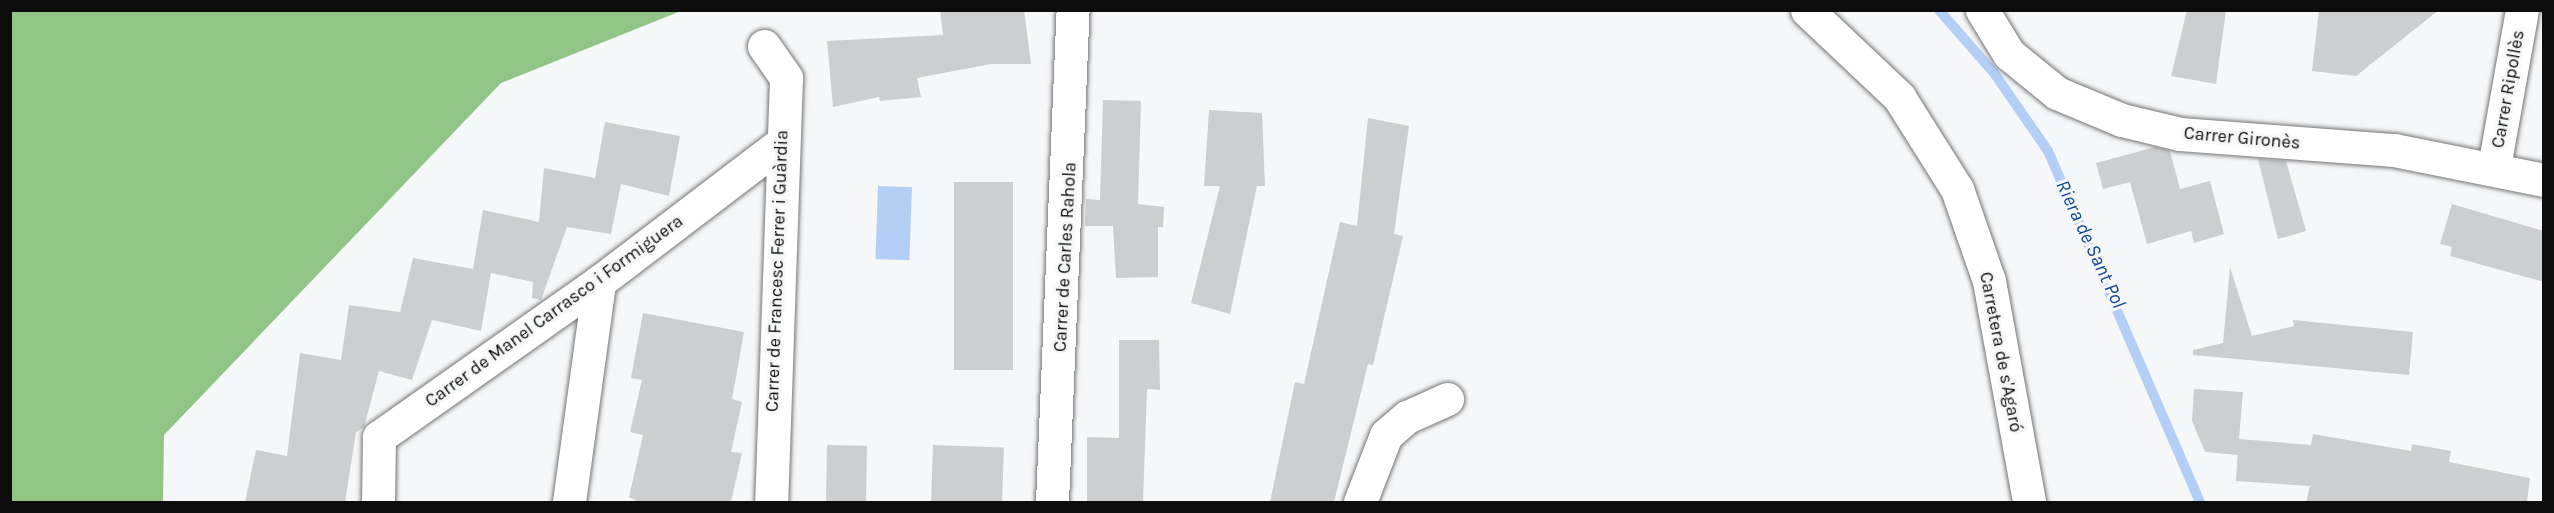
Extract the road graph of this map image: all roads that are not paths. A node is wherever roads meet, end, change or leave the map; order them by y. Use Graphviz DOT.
graph roads {
  1 [pos="1073,10"];
  2 [pos="1807,10"];
  3 [pos="1982,10"];
  4 [pos="2522,10"];
  5 [pos="764,46"];
  6 [pos="780,144"];
  7 [pos="2494,167"];
  8 [pos="2544,180"];
  9 [pos="599,282"];
  10 [pos="1447,399"];
  11 [pos="378,502"];
  12 [pos="569,502"];
  13 [pos="771,502"];
  14 [pos="1052,502"];
  15 [pos="1360,502"];
  16 [pos="2029,502"];
  1 -- 14 [label="street, Carrer de Carles Rahola"];
  2 -- 16 [label="street, Carretera de s'Agaró"];
  3 -- 7 [label="street, Carrer Gironès"];
  4 -- 7 [label="street, Carrer Ripollès"];
  5 -- 6 [label="street, Carrer de Francesc Ferrer i Guàrdia"];
  6 -- 9 [label="street, Carrer de Manel Carrasco i Formiguera"];
  6 -- 13 [label="street, Carrer de Francesc Ferrer i Guàrdia"];
  7 -- 8 [label="street, Carrer Gironès"];
  9 -- 11 [label="street, Carrer de Manel Carrasco i Formiguera"];
  9 -- 12 [label="street"];
  10 -- 15 [label="street"];
}
